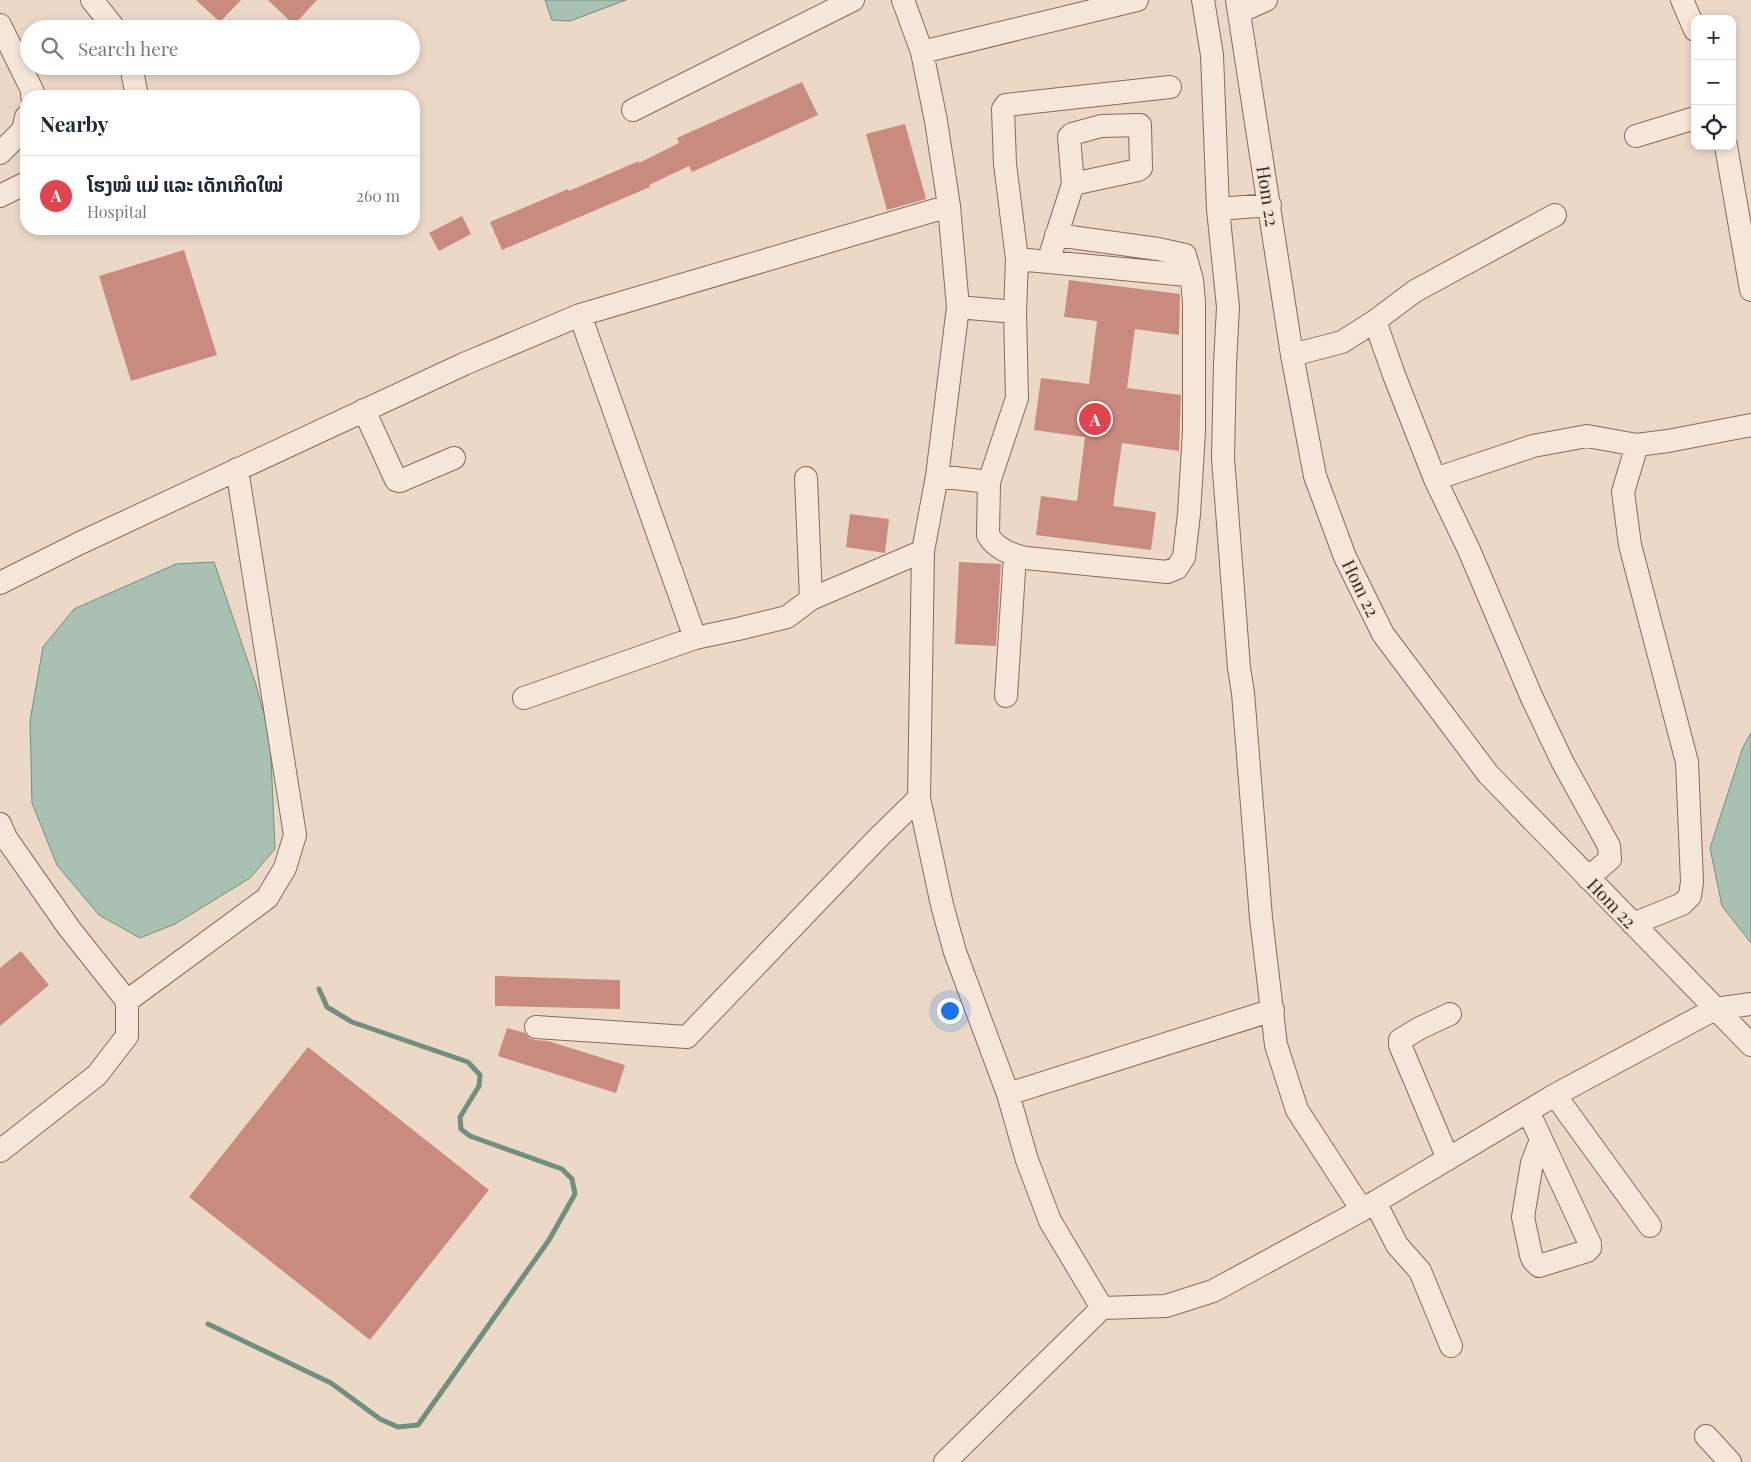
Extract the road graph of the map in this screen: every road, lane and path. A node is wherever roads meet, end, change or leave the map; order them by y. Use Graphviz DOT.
graph roads {
  1 [pos="92,0"];
  2 [pos="854,0"];
  3 [pos="903,0"];
  4 [pos="1137,0"];
  5 [pos="1203,0"];
  6 [pos="1266,0"];
  7 [pos="1682,0"];
  8 [pos="1238,6"];
  9 [pos="108,20"];
  10 [pos="1691,21"];
  11 [pos="0,25"];
  12 [pos="922,52"];
  13 [pos="20,66"];
  14 [pos="25,75"];
  15 [pos="133,75"];
  16 [pos="1170,87"];
  17 [pos="32,90"];
  18 [pos="136,90"];
  19 [pos="633,110"];
  20 [pos="1691,119"];
  21 [pos="20,133"];
  22 [pos="1636,136"];
  23 [pos="1727,150"];
  24 [pos="0,153"];
  25 [pos="1073,184"];
  26 [pos="20,186"];
  27 [pos="0,196"];
  28 [pos="1270,205"];
  29 [pos="949,206"];
  30 [pos="1218,209"];
  31 [pos="1555,215"];
  32 [pos="1056,235"];
  33 [pos="1017,259"];
  34 [pos="1048,262"];
  35 [pos="1192,280"];
  36 [pos="1751,290"];
  37 [pos="958,307"];
  38 [pos="1015,312"];
  39 [pos="580,315"];
  40 [pos="1375,320"];
  41 [pos="1292,355"];
  42 [pos="364,410"];
  43 [pos="1751,425"];
  44 [pos="1637,445"];
  45 [pos="454,458"];
  46 [pos="237,469"];
  47 [pos="938,476"];
  48 [pos="806,478"];
  49 [pos="1435,480"];
  50 [pos="989,482"];
  51 [pos="923,551"];
  52 [pos="1014,555"];
  53 [pos="0,583"];
  54 [pos="811,599"];
  55 [pos="695,638"];
  56 [pos="1006,696"];
  57 [pos="524,698"];
  58 [pos="919,798"];
  59 [pos="2,835"];
  60 [pos="1588,878"];
  61 [pos="1633,924"];
  62 [pos="126,1001"];
  63 [pos="1751,1004"];
  64 [pos="1715,1009"];
  65 [pos="1273,1010"];
  66 [pos="1450,1014"];
  67 [pos="536,1027"];
  68 [pos="1751,1045"];
  69 [pos="1008,1094"];
  70 [pos="1554,1094"];
  71 [pos="1528,1110"];
  72 [pos="1541,1140"];
  73 [pos="0,1151"];
  74 [pos="1448,1159"];
  75 [pos="1369,1206"];
  76 [pos="1650,1226"];
  77 [pos="1102,1308"];
  78 [pos="1451,1346"];
  79 [pos="1706,1436"];
  80 [pos="945,1462"];
  81 [pos="1730,1462"];
  1 -- 9 [label="street"];
  2 -- 19 [label="street"];
  3 -- 12 [label="street"];
  4 -- 12 [label="street"];
  5 -- 30 [label="street"];
  6 -- 8 [label="street"];
  7 -- 10 [label="street"];
  8 -- 28 [label="street, Hom 22"];
  11 -- 13 [label="street"];
  12 -- 29 [label="street"];
  14 -- 17 [label="street"];
  15 -- 18 [label="street"];
  16 -- 33 [label="street"];
  20 -- 22 [label="street"];
  21 -- 24 [label="street"];
  23 -- 36 [label="street"];
  25 -- 32 [label="street"];
  26 -- 27 [label="street"];
  28 -- 30 [label="street"];
  28 -- 41 [label="street, Hom 22"];
  29 -- 37 [label="street"];
  29 -- 39 [label="street"];
  30 -- 65 [label="street"];
  31 -- 40 [label="street"];
  32 -- 34 [label="street"];
  32 -- 35 [label="street"];
  33 -- 34 [label="street"];
  33 -- 38 [label="street"];
  34 -- 35 [label="street"];
  35 -- 52 [label="street"];
  37 -- 38 [label="street"];
  37 -- 47 [label="street"];
  38 -- 50 [label="street"];
  39 -- 42 [label="street"];
  39 -- 55 [label="street"];
  40 -- 41 [label="street"];
  40 -- 49 [label="street"];
  41 -- 60 [label="street, Hom 22"];
  42 -- 45 [label="street"];
  42 -- 46 [label="street"];
  43 -- 44 [label="street"];
  44 -- 49 [label="street"];
  44 -- 61 [label="street"];
  46 -- 53 [label="street"];
  46 -- 62 [label="street"];
  47 -- 50 [label="street"];
  47 -- 51 [label="street"];
  48 -- 54 [label="street"];
  49 -- 60 [label="street"];
  50 -- 52 [label="street"];
  51 -- 54 [label="street"];
  51 -- 58 [label="street"];
  52 -- 56 [label="street"];
  54 -- 55 [label="street"];
  55 -- 57 [label="street"];
  58 -- 67 [label="street"];
  58 -- 69 [label="street"];
  59 -- 62 [label="street"];
  60 -- 61 [label="street, Hom 22"];
  61 -- 64 [label="street, Hom 22"];
  62 -- 73 [label="street"];
  63 -- 64 [label="street"];
  64 -- 68 [label="street, Hom 22"];
  64 -- 70 [label="street"];
  65 -- 69 [label="street"];
  65 -- 75 [label="street"];
  66 -- 74 [label="street"];
  69 -- 77 [label="street"];
  70 -- 71 [label="street"];
  70 -- 76 [label="street"];
  71 -- 72 [label="street"];
  71 -- 74 [label="street"];
  72 -- 72 [label="street"];
  74 -- 75 [label="street"];
  75 -- 77 [label="street"];
  75 -- 78 [label="street"];
  77 -- 80 [label="street"];
  79 -- 81 [label="street"];
}
